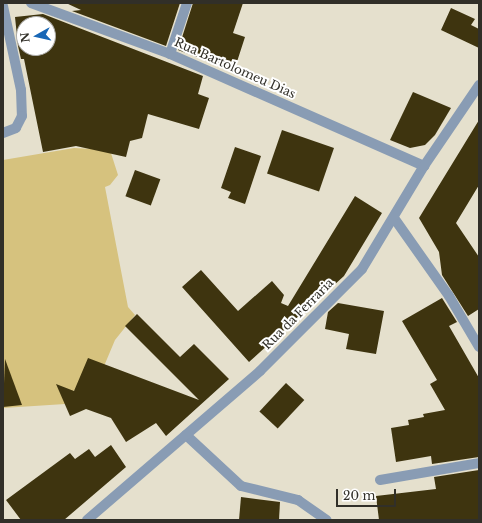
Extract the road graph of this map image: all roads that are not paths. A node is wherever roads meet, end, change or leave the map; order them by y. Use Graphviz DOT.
graph roads {
  1 [pos="31,3"];
  2 [pos="187,3"];
  3 [pos="3,6"];
  4 [pos="170,54"];
  5 [pos="479,85"];
  6 [pos="476,96"];
  7 [pos="3,133"];
  8 [pos="424,166"];
  9 [pos="394,218"];
  10 [pos="479,347"];
  11 [pos="186,435"];
  12 [pos="479,463"];
  13 [pos="380,480"];
  14 [pos="87,520"];
  15 [pos="327,520"];
  1 -- 4 [label="street, Rua Bartolomeu Dias"];
  2 -- 4 [label="street"];
  3 -- 7 [label="street"];
  4 -- 8 [label="street, Rua Bartolomeu Dias"];
  5 -- 6 [label="street, Rua da Ferraria"];
  6 -- 8 [label="street, Rua da Ferraria"];
  8 -- 9 [label="street, Rua da Ferraria"];
  9 -- 10 [label="street"];
  9 -- 11 [label="street, Rua da Ferraria"];
  11 -- 14 [label="street, Rua da Ferraria"];
  11 -- 15 [label="street"];
  12 -- 13 [label="street"];
}
